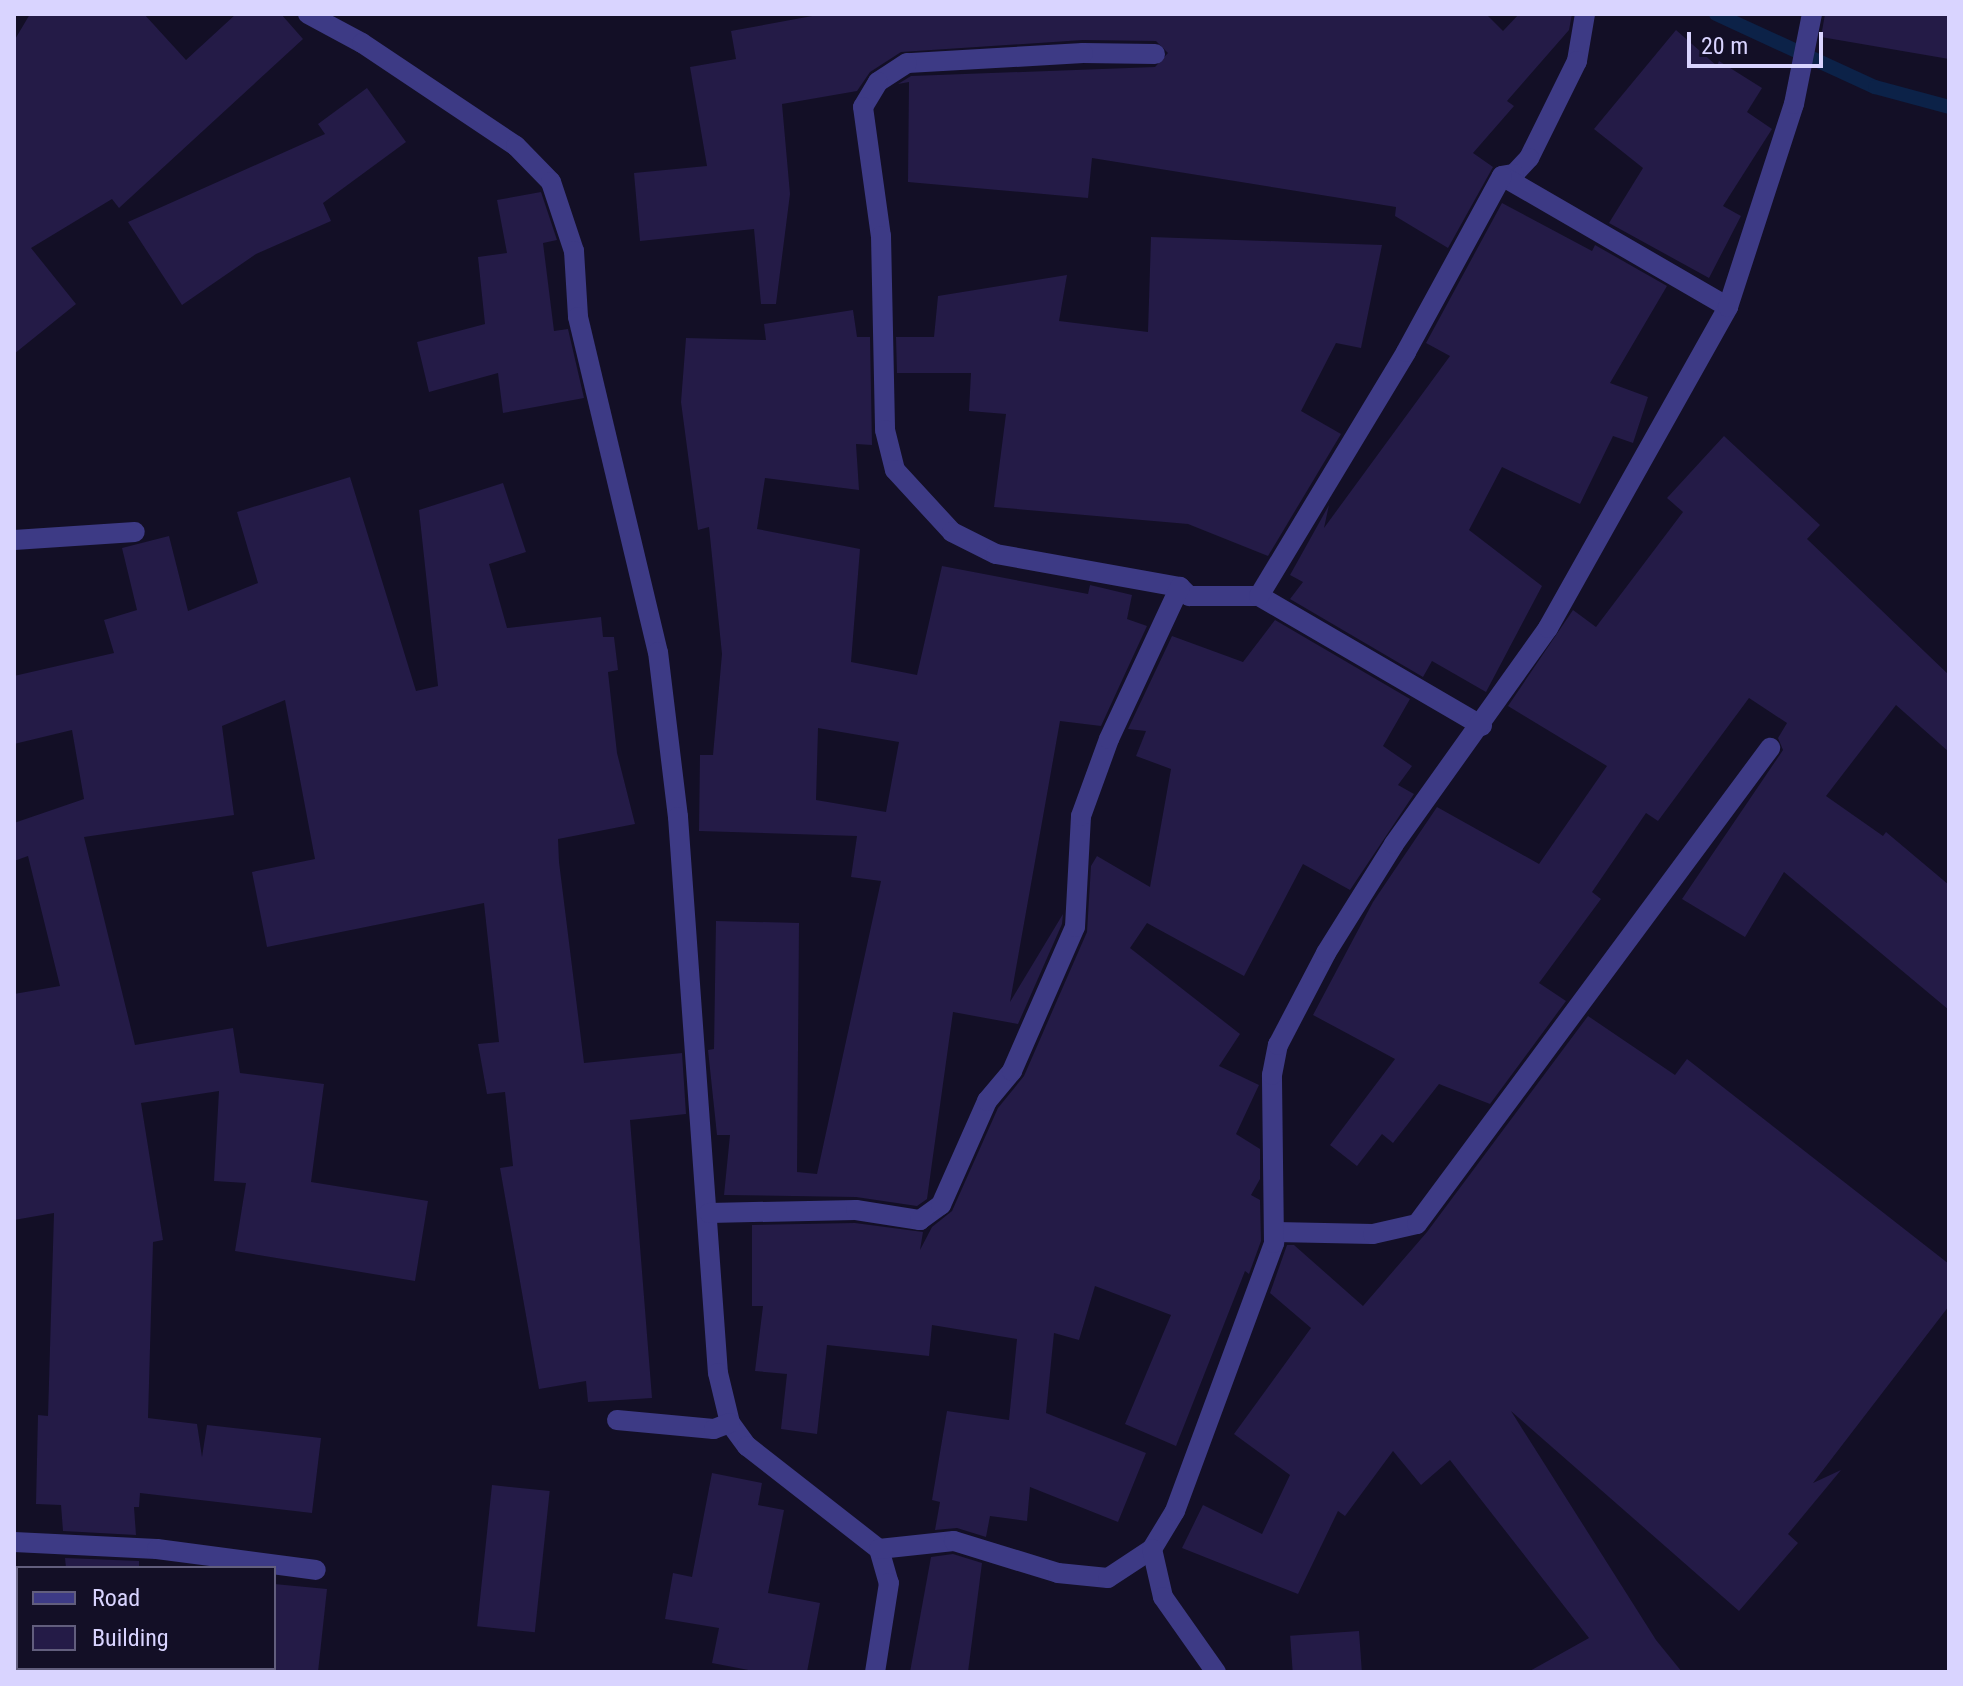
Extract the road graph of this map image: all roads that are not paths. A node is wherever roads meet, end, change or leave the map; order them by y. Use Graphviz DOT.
graph roads {
  1 [pos="308,14"];
  2 [pos="1585,14"];
  3 [pos="1812,14"];
  4 [pos="1155,54"];
  5 [pos="1502,176"];
  6 [pos="1728,307"];
  7 [pos="135,532"];
  8 [pos="14,540"];
  9 [pos="1180,587"];
  10 [pos="1259,596"];
  11 [pos="1482,726"];
  12 [pos="1770,748"];
  13 [pos="709,1213"];
  14 [pos="1276,1232"];
  15 [pos="617,1420"];
  16 [pos="730,1423"];
  17 [pos="14,1542"];
  18 [pos="879,1549"];
  19 [pos="1152,1549"];
  20 [pos="316,1570"];
  21 [pos="875,1672"];
  22 [pos="1216,1672"];
  1 -- 13 [label="street"];
  2 -- 5 [label="street"];
  3 -- 6 [label="street"];
  4 -- 9 [label="street"];
  5 -- 6 [label="street"];
  5 -- 10 [label="street"];
  6 -- 11 [label="street"];
  7 -- 8 [label="street"];
  9 -- 10 [label="street"];
  9 -- 13 [label="street"];
  10 -- 11 [label="street"];
  11 -- 14 [label="street"];
  12 -- 14 [label="street"];
  13 -- 16 [label="street"];
  14 -- 19 [label="street"];
  15 -- 16 [label="street"];
  16 -- 18 [label="street"];
  17 -- 20 [label="street"];
  18 -- 19 [label="street"];
  18 -- 21 [label="street"];
  19 -- 22 [label="street"];
}
